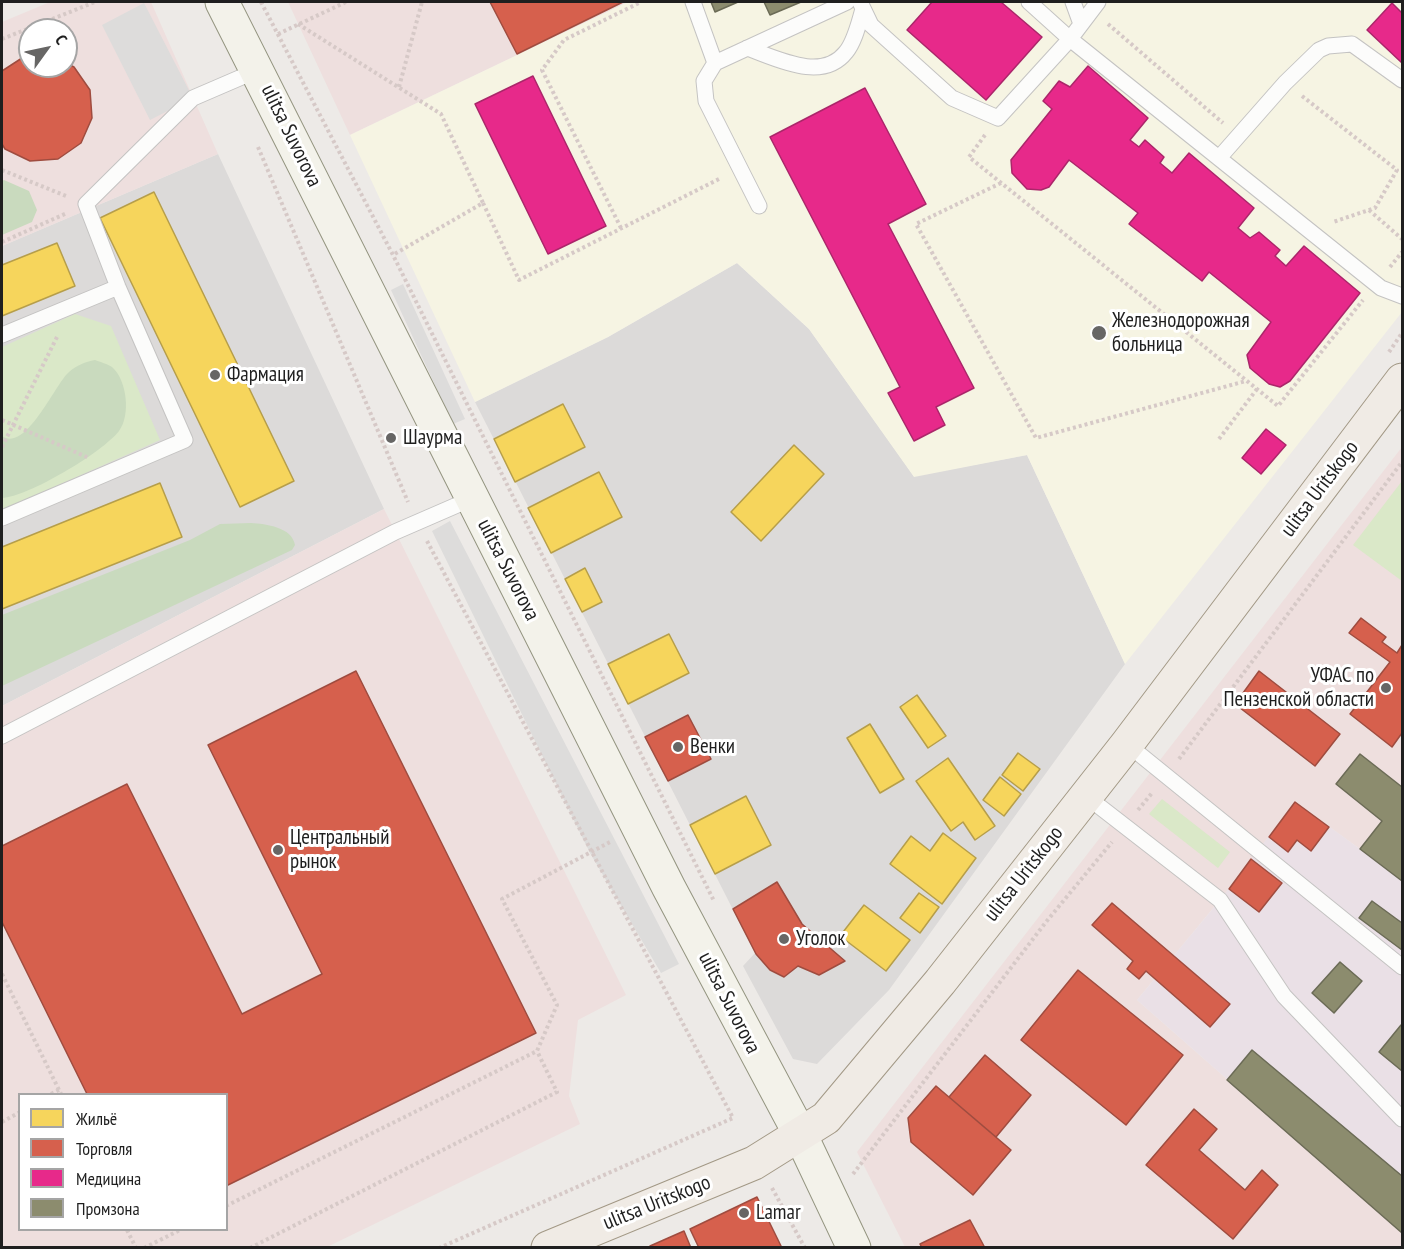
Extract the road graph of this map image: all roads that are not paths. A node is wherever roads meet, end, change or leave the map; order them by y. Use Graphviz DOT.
graph roads {
  1 [pos="222,2"];
  2 [pos="693,2"];
  3 [pos="848,2"];
  4 [pos="1029,2"];
  5 [pos="1073,2"];
  6 [pos="862,5"];
  7 [pos="1095,6"];
  8 [pos="1081,24"];
  9 [pos="1070,39"];
  10 [pos="747,48"];
  11 [pos="715,63"];
  12 [pos="258,70"];
  13 [pos="1402,80"];
  14 [pos="1219,158"];
  15 [pos="759,206"];
  16 [pos="118,286"];
  17 [pos="1402,296"];
  18 [pos="2,335"];
  19 [pos="1402,380"];
  20 [pos="471,499"];
  21 [pos="2,518"];
  22 [pos="2,736"];
  23 [pos="1127,744"];
  24 [pos="1086,796"];
  25 [pos="1402,967"];
  26 [pos="1402,1119"];
  27 [pos="801,1136"];
  28 [pos="548,1248"];
  29 [pos="854,1248"];
  1 -- 12 [label="main road, ulitsa Suvorova"];
  2 -- 11 [label="lane"];
  3 -- 10 [label="lane"];
  4 -- 9 [label="lane"];
  5 -- 8 [label="lane"];
  6 -- 9 [label="lane"];
  6 -- 10 [label="lane"];
  7 -- 8 [label="lane"];
  8 -- 9 [label="lane"];
  9 -- 14 [label="lane"];
  10 -- 11 [label="lane"];
  11 -- 15 [label="lane"];
  12 -- 16 [label="lane"];
  12 -- 20 [label="main road, ulitsa Suvorova"];
  13 -- 14 [label="lane"];
  14 -- 17 [label="lane"];
  16 -- 18 [label="lane"];
  16 -- 21 [label="lane"];
  19 -- 23 [label="main road, ulitsa Uritskogo"];
  20 -- 22 [label="lane"];
  20 -- 27 [label="main road, ulitsa Suvorova"];
  23 -- 24 [label="main road, ulitsa Uritskogo"];
  23 -- 25 [label="lane"];
  24 -- 26 [label="lane"];
  24 -- 27 [label="main road, ulitsa Uritskogo"];
  27 -- 28 [label="main road, ulitsa Uritskogo"];
  27 -- 29 [label="main road, ulitsa Suvorova"];
}
